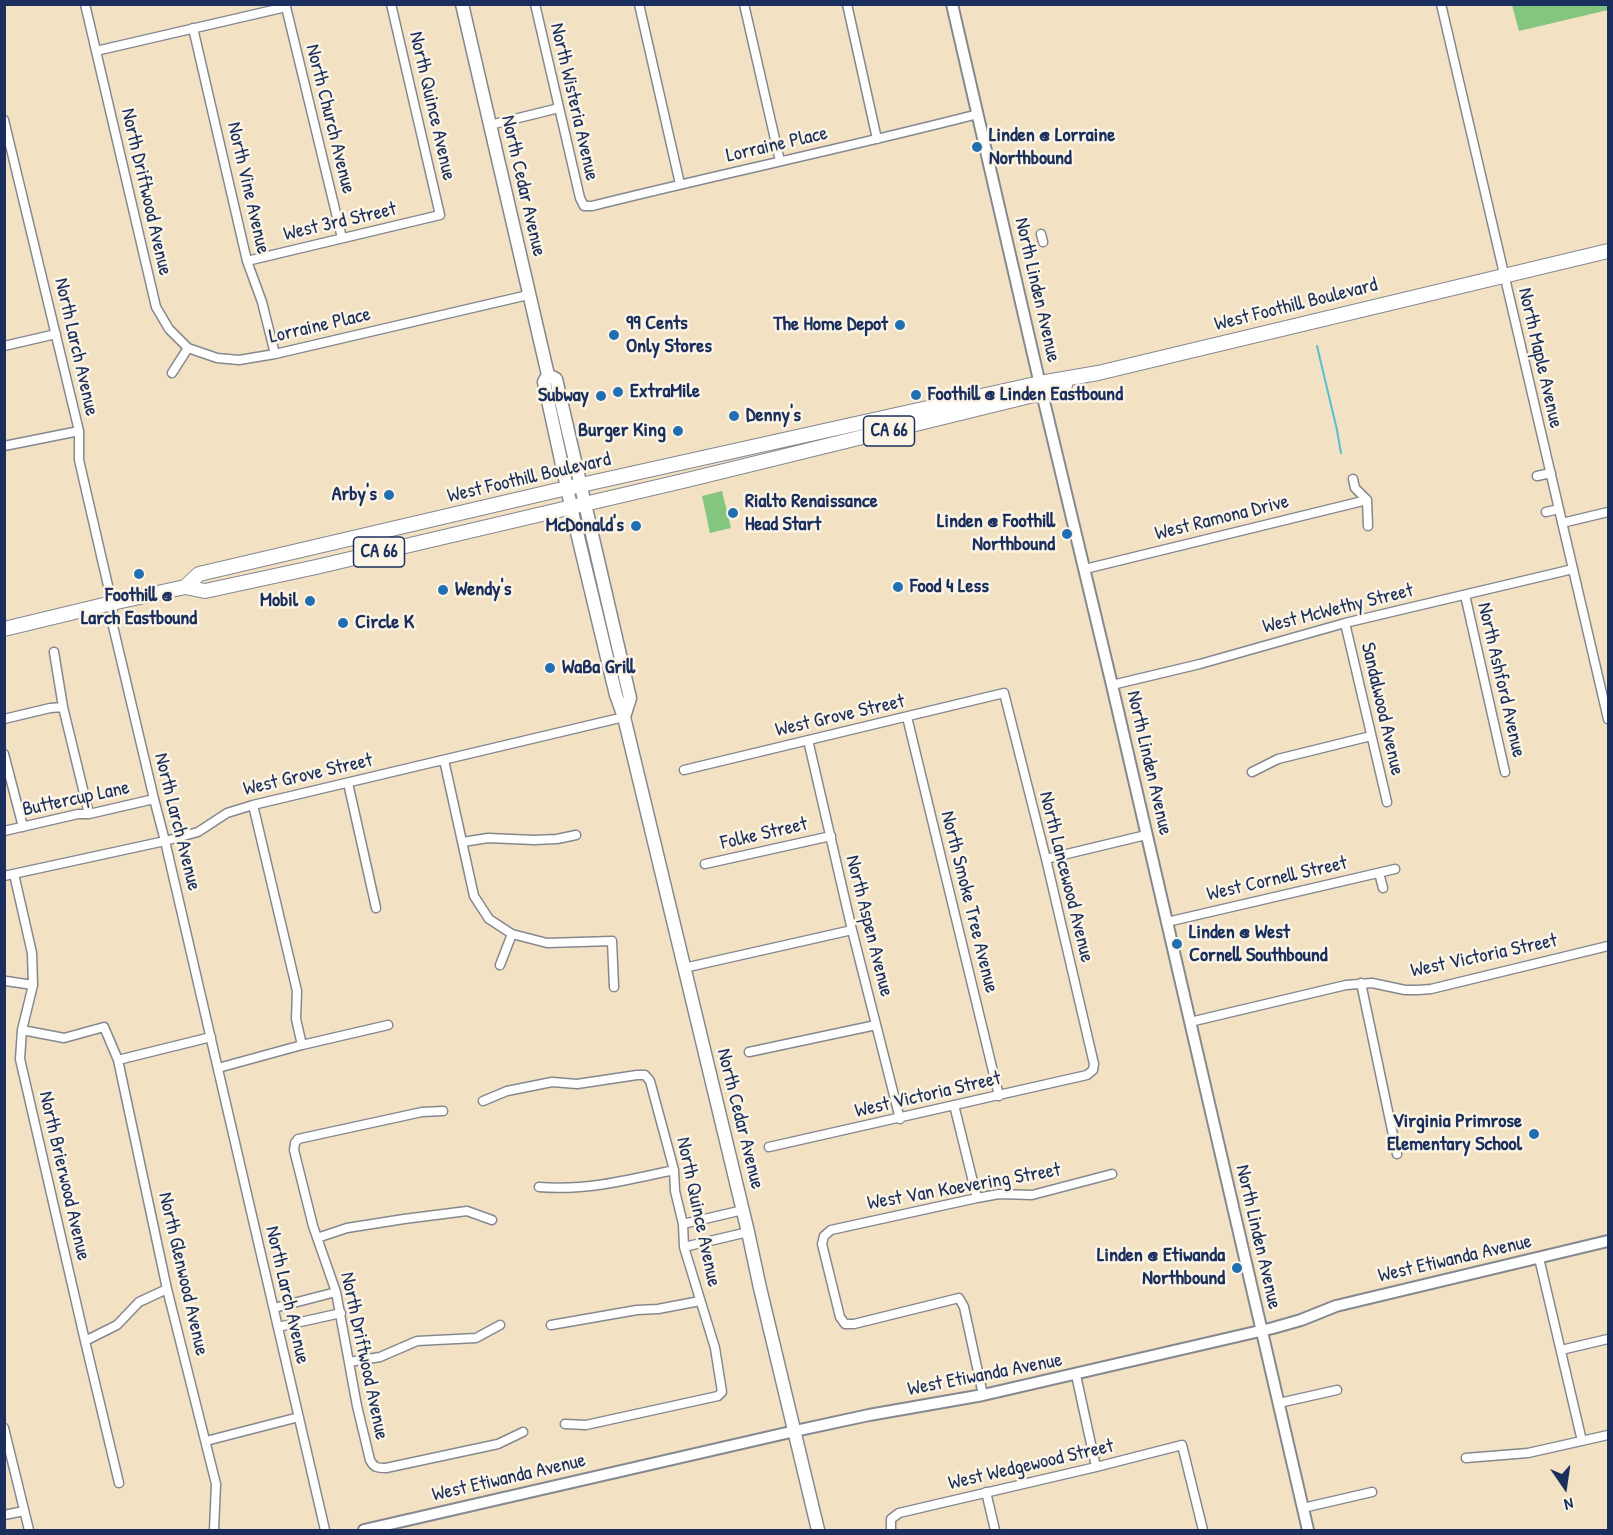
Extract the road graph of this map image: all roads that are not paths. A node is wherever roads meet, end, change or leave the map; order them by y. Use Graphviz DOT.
graph roads {
  1 [pos="85,4"];
  2 [pos="391,4"];
  3 [pos="462,4"];
  4 [pos="535,4"];
  5 [pos="639,4"];
  6 [pos="744,4"];
  7 [pos="847,4"];
  8 [pos="952,4"];
  9 [pos="1441,4"];
  10 [pos="193,28"];
  11 [pos="96,51"];
  12 [pos="559,108"];
  13 [pos="978,114"];
  14 [pos="4,120"];
  15 [pos="490,125"];
  16 [pos="877,139"];
  17 [pos="780,161"];
  18 [pos="680,184"];
  19 [pos="584,206"];
  20 [pos="440,215"];
  21 [pos="342,238"];
  22 [pos="1608,251"];
  23 [pos="247,261"];
  24 [pos="1504,275"];
  25 [pos="528,295"];
  26 [pos="56,334"];
  27 [pos="4,346"];
  28 [pos="188,348"];
  29 [pos="274,354"];
  30 [pos="172,373"];
  31 [pos="1041,388"];
  32 [pos="79,431"];
  33 [pos="4,446"];
  34 [pos="1551,472"];
  35 [pos="1537,476"];
  36 [pos="1353,479"];
  37 [pos="574,487"];
  38 [pos="1367,500"];
  39 [pos="578,505"];
  40 [pos="1559,509"];
  41 [pos="1546,512"];
  42 [pos="1608,512"];
  43 [pos="418,523"];
  44 [pos="1562,523"];
  45 [pos="1368,526"];
  46 [pos="304,550"];
  47 [pos="345,560"];
  48 [pos="1085,569"];
  49 [pos="1574,569"];
  50 [pos="185,587"];
  51 [pos="222,588"];
  52 [pos="1465,595"];
  53 [pos="112,603"];
  54 [pos="1345,623"];
  55 [pos="4,629"];
  56 [pos="601,631"];
  57 [pos="54,652"];
  58 [pos="624,674"];
  59 [pos="1112,684"];
  60 [pos="1004,693"];
  61 [pos="63,706"];
  62 [pos="624,717"];
  63 [pos="907,717"];
  64 [pos="4,719"];
  65 [pos="1608,719"];
  66 [pos="1371,736"];
  67 [pos="808,740"];
  68 [pos="4,754"];
  69 [pos="444,760"];
  70 [pos="684,771"];
  71 [pos="1252,772"];
  72 [pos="1505,772"];
  73 [pos="348,783"];
  74 [pos="154,799"];
  75 [pos="1387,802"];
  76 [pos="253,805"];
  77 [pos="89,814"];
  78 [pos="23,826"];
  79 [pos="4,831"];
  80 [pos="576,835"];
  81 [pos="1146,835"];
  82 [pos="831,836"];
  83 [pos="165,841"];
  84 [pos="463,842"];
  85 [pos="1046,859"];
  86 [pos="705,864"];
  87 [pos="1395,869"];
  88 [pos="1379,873"];
  89 [pos="9,875"];
  90 [pos="1383,888"];
  91 [pos="376,908"];
  92 [pos="1167,922"];
  93 [pos="852,930"];
  94 [pos="512,934"];
  95 [pos="1608,946"];
  96 [pos="500,965"];
  97 [pos="684,968"];
  98 [pos="6,981"];
  99 [pos="1361,983"];
  100 [pos="33,985"];
  101 [pos="614,987"];
  102 [pos="1190,1022"];
  103 [pos="388,1025"];
  104 [pos="876,1025"];
  105 [pos="22,1030"];
  106 [pos="211,1037"];
  107 [pos="302,1045"];
  108 [pos="749,1052"];
  109 [pos="118,1060"];
  110 [pos="218,1068"];
  111 [pos="1093,1070"];
  112 [pos="999,1096"];
  113 [pos="483,1101"];
  114 [pos="954,1105"];
  115 [pos="443,1112"];
  116 [pos="900,1119"];
  117 [pos="769,1148"];
  118 [pos="1397,1154"];
  119 [pos="674,1170"];
  120 [pos="1112,1174"];
  121 [pos="538,1187"];
  122 [pos="977,1198"];
  123 [pos="743,1210"];
  124 [pos="492,1220"];
  125 [pos="683,1224"];
  126 [pos="748,1232"];
  127 [pos="317,1238"];
  128 [pos="1608,1241"];
  129 [pos="684,1247"];
  130 [pos="1539,1258"];
  131 [pos="167,1289"];
  132 [pos="336,1292"];
  133 [pos="700,1301"];
  134 [pos="274,1308"];
  135 [pos="341,1313"];
  136 [pos="551,1324"];
  137 [pos="500,1325"];
  138 [pos="278,1327"];
  139 [pos="1262,1331"];
  140 [pos="1608,1339"];
  141 [pos="85,1341"];
  142 [pos="1561,1350"];
  143 [pos="349,1362"];
  144 [pos="1076,1375"];
  145 [pos="1337,1390"];
  146 [pos="983,1395"];
  147 [pos="1279,1403"];
  148 [pos="299,1418"];
  149 [pos="565,1424"];
  150 [pos="4,1428"];
  151 [pos="795,1431"];
  152 [pos="523,1432"];
  153 [pos="1608,1435"];
  154 [pos="206,1441"];
  155 [pos="1582,1441"];
  156 [pos="1466,1458"];
  157 [pos="1096,1467"];
  158 [pos="119,1483"];
  159 [pos="986,1492"];
  160 [pos="1372,1492"];
  161 [pos="1302,1508"];
  162 [pos="24,1511"];
  163 [pos="4,1515"];
  164 [pos="378,1529"];
  165 [pos="29,1530"];
  166 [pos="214,1530"];
  167 [pos="325,1530"];
  168 [pos="364,1530"];
  169 [pos="818,1530"];
  170 [pos="891,1530"];
  171 [pos="995,1530"];
  172 [pos="1203,1530"];
  173 [pos="1308,1530"];
  1 -- 11 [label="street, North Driftwood Avenue"];
  2 -- 20 [label="street, North Quince Avenue"];
  3 -- 15 [label="main road, North Cedar Avenue"];
  4 -- 12 [label="street, North Wisteria Avenue"];
  5 -- 18 [label="street"];
  6 -- 17 [label="street"];
  7 -- 16 [label="street"];
  8 -- 13 [label="street, North Linden Avenue"];
  9 -- 24 [label="street, North Maple Avenue"];
  10 -- 11 [label="street"];
  10 -- 21 [label="street, North Church Avenue"];
  10 -- 23 [label="street, North Vine Avenue"];
  11 -- 28 [label="street, North Driftwood Avenue"];
  12 -- 15 [label="street"];
  12 -- 19 [label="street, North Wisteria Avenue"];
  13 -- 16 [label="street, Lorraine Place"];
  13 -- 31 [label="street, North Linden Avenue"];
  14 -- 26 [label="street, North Larch Avenue"];
  15 -- 25 [label="main road, North Cedar Avenue"];
  16 -- 17 [label="street, Lorraine Place"];
  17 -- 18 [label="street, Lorraine Place"];
  18 -- 19 [label="street, Lorraine Place"];
  20 -- 21 [label="street, West 3rd Street"];
  21 -- 23 [label="street, West 3rd Street"];
  22 -- 24 [label="main road, West Foothill Boulevard"];
  23 -- 29 [label="street, North Vine Avenue"];
  24 -- 31 [label="main road, West Foothill Boulevard"];
  24 -- 34 [label="street, North Maple Avenue"];
  25 -- 29 [label="street, Lorraine Place"];
  25 -- 37 [label="main road, North Cedar Avenue"];
  26 -- 27 [label="street"];
  26 -- 32 [label="street, North Larch Avenue"];
  28 -- 29 [label="street, Lorraine Place"];
  28 -- 30 [label="street"];
  31 -- 37 [label="main road, West Foothill Boulevard"];
  31 -- 39 [label="main road, West Foothill Boulevard / CA 66"];
  31 -- 48 [label="street, North Linden Avenue"];
  32 -- 33 [label="street"];
  32 -- 53 [label="street, North Larch Avenue"];
  34 -- 35 [label="street"];
  34 -- 40 [label="street, North Maple Avenue"];
  36 -- 38 [label="street"];
  37 -- 39 [label="main road, North Cedar Avenue"];
  37 -- 43 [label="main road, West Foothill Boulevard"];
  38 -- 45 [label="street"];
  38 -- 48 [label="street, West Ramona Drive"];
  39 -- 47 [label="main road, West Foothill Boulevard / CA 66"];
  39 -- 56 [label="main road, North Cedar Avenue"];
  39 -- 58 [label="main road, North Cedar Avenue"];
  40 -- 41 [label="street"];
  40 -- 44 [label="street, North Maple Avenue"];
  42 -- 44 [label="street"];
  43 -- 46 [label="main road, West Foothill Boulevard"];
  43 -- 47 [label="main road"];
  44 -- 49 [label="street, North Maple Avenue"];
  46 -- 50 [label="main road, West Foothill Boulevard"];
  46 -- 51 [label="main road"];
  47 -- 51 [label="main road, West Foothill Boulevard / CA 66"];
  48 -- 59 [label="street, North Linden Avenue"];
  49 -- 52 [label="street, West McWethy Street"];
  49 -- 65 [label="street, North Maple Avenue"];
  50 -- 51 [label="main road, West Foothill Boulevard / CA 66"];
  50 -- 53 [label="main road, West Foothill Boulevard"];
  52 -- 54 [label="street, West McWethy Street"];
  52 -- 72 [label="street, North Ashford Avenue"];
  53 -- 55 [label="main road, West Foothill Boulevard"];
  53 -- 74 [label="street, North Larch Avenue"];
  54 -- 59 [label="street, West McWethy Street"];
  54 -- 66 [label="street, Sandalwood Avenue"];
  56 -- 58 [label="main road"];
  56 -- 62 [label="main road, North Cedar Avenue"];
  57 -- 61 [label="street"];
  58 -- 62 [label="main road, North Cedar Avenue"];
  59 -- 81 [label="street, North Linden Avenue"];
  60 -- 63 [label="street, West Grove Street"];
  60 -- 85 [label="street, North Lancewood Avenue"];
  61 -- 64 [label="street"];
  61 -- 77 [label="street"];
  62 -- 69 [label="street, West Grove Street"];
  62 -- 97 [label="main road, North Cedar Avenue"];
  63 -- 67 [label="street, West Grove Street"];
  63 -- 112 [label="street, North Smoke Tree Avenue"];
  66 -- 71 [label="street"];
  66 -- 75 [label="street, Sandalwood Avenue"];
  67 -- 70 [label="street, West Grove Street"];
  67 -- 82 [label="street, North Aspen Avenue"];
  68 -- 78 [label="street"];
  69 -- 73 [label="street, West Grove Street"];
  69 -- 84 [label="street"];
  73 -- 76 [label="street, West Grove Street"];
  73 -- 91 [label="street"];
  74 -- 77 [label="street, Buttercup Lane"];
  74 -- 83 [label="street, North Larch Avenue"];
  76 -- 83 [label="street, West Grove Street"];
  76 -- 107 [label="street"];
  77 -- 78 [label="street, Buttercup Lane"];
  78 -- 79 [label="street, Buttercup Lane"];
  80 -- 84 [label="street"];
  81 -- 85 [label="street"];
  81 -- 92 [label="street, North Linden Avenue"];
  82 -- 86 [label="street, Folke Street"];
  82 -- 93 [label="street, North Aspen Avenue"];
  83 -- 89 [label="street, West Grove Street"];
  83 -- 106 [label="street, North Larch Avenue"];
  84 -- 94 [label="street"];
  85 -- 111 [label="street, North Lancewood Avenue"];
  87 -- 88 [label="street, West Cornell Street"];
  88 -- 90 [label="street"];
  88 -- 92 [label="street, West Cornell Street"];
  89 -- 100 [label="street, North Brierwood Avenue"];
  92 -- 102 [label="street, North Linden Avenue"];
  93 -- 97 [label="street"];
  93 -- 104 [label="street, North Aspen Avenue"];
  94 -- 96 [label="street"];
  94 -- 101 [label="street"];
  95 -- 99 [label="street, West Victoria Street"];
  97 -- 123 [label="main road, North Cedar Avenue"];
  98 -- 100 [label="street"];
  99 -- 102 [label="street, West Victoria Street"];
  99 -- 118 [label="street"];
  100 -- 105 [label="street, North Brierwood Avenue"];
  102 -- 139 [label="street, North Linden Avenue"];
  103 -- 107 [label="street"];
  104 -- 108 [label="street"];
  104 -- 116 [label="street, North Aspen Avenue"];
  105 -- 109 [label="street, North Glenwood Avenue"];
  105 -- 141 [label="street, North Brierwood Avenue"];
  106 -- 109 [label="street"];
  106 -- 110 [label="street, North Larch Avenue"];
  107 -- 110 [label="street"];
  109 -- 131 [label="street, North Glenwood Avenue"];
  110 -- 134 [label="street, North Larch Avenue"];
  111 -- 112 [label="street, West Victoria Street"];
  112 -- 114 [label="street, West Victoria Street"];
  113 -- 119 [label="street, North Quince Avenue"];
  114 -- 116 [label="street, West Victoria Street"];
  114 -- 122 [label="street"];
  115 -- 127 [label="street, North Driftwood Avenue"];
  116 -- 117 [label="street, West Victoria Street"];
  119 -- 121 [label="street"];
  119 -- 125 [label="street, North Quince Avenue"];
  120 -- 122 [label="street, West Van Koevering Street"];
  122 -- 146 [label="street, West Van Koevering Street"];
  123 -- 125 [label="street"];
  123 -- 126 [label="main road, North Cedar Avenue"];
  124 -- 127 [label="street"];
  125 -- 129 [label="street, North Quince Avenue"];
  126 -- 129 [label="street"];
  126 -- 151 [label="main road, North Cedar Avenue"];
  127 -- 132 [label="street, North Driftwood Avenue"];
  128 -- 130 [label="street, West Etiwanda Avenue"];
  129 -- 133 [label="street, North Quince Avenue"];
  130 -- 139 [label="street, West Etiwanda Avenue"];
  130 -- 142 [label="street"];
  131 -- 141 [label="street"];
  131 -- 154 [label="street, North Glenwood Avenue"];
  132 -- 134 [label="street"];
  132 -- 135 [label="street, North Driftwood Avenue"];
  133 -- 136 [label="street"];
  133 -- 149 [label="street, North Quince Avenue"];
  134 -- 138 [label="street, North Larch Avenue"];
  135 -- 138 [label="street"];
  135 -- 143 [label="street, North Driftwood Avenue"];
  137 -- 143 [label="street"];
  138 -- 148 [label="street, North Larch Avenue"];
  139 -- 144 [label="street, West Etiwanda Avenue"];
  139 -- 147 [label="street, North Linden Avenue"];
  140 -- 142 [label="street"];
  141 -- 158 [label="street, North Brierwood Avenue"];
  142 -- 155 [label="street"];
  143 -- 152 [label="street, North Driftwood Avenue"];
  144 -- 146 [label="street, West Etiwanda Avenue"];
  144 -- 157 [label="street"];
  145 -- 147 [label="street"];
  146 -- 151 [label="street, West Etiwanda Avenue"];
  147 -- 161 [label="street, North Linden Avenue"];
  148 -- 154 [label="street"];
  148 -- 167 [label="street, North Larch Avenue"];
  150 -- 162 [label="street"];
  151 -- 164 [label="street, West Etiwanda Avenue"];
  151 -- 169 [label="main road, North Cedar Avenue"];
  153 -- 155 [label="street"];
  154 -- 166 [label="street, North Glenwood Avenue"];
  155 -- 156 [label="street"];
  157 -- 159 [label="street, West Wedgewood Street"];
  157 -- 172 [label="street, West Wedgewood Street"];
  159 -- 170 [label="street, West Wedgewood Street"];
  159 -- 171 [label="street"];
  160 -- 161 [label="street"];
  161 -- 173 [label="street, North Linden Avenue"];
  162 -- 163 [label="street"];
  162 -- 165 [label="street"];
  164 -- 168 [label="street, West Etiwanda Avenue"];
}
